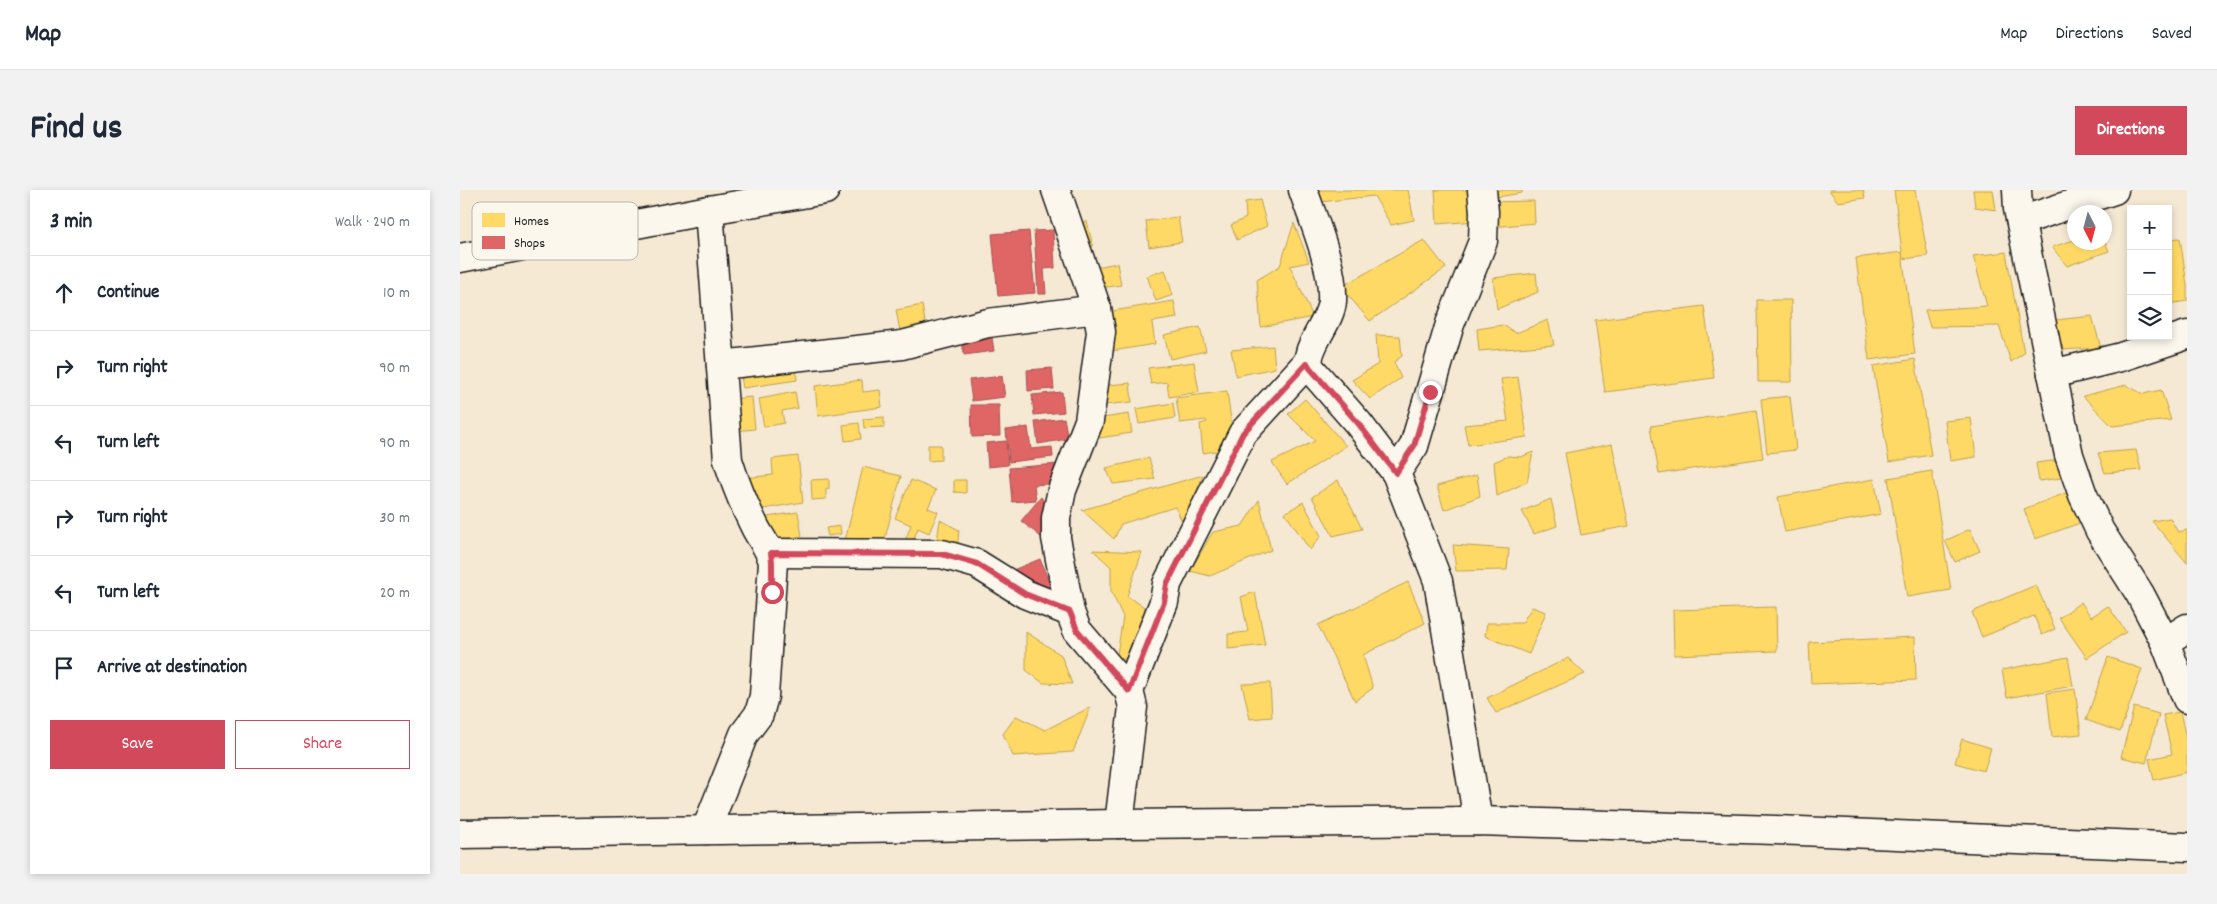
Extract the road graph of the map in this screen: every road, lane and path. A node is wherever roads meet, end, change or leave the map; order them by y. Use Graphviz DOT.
graph roads {
  1 [pos="825,190"];
  2 [pos="1056,190"];
  3 [pos="1304,190"];
  4 [pos="1482,190"];
  5 [pos="2017,190"];
  6 [pos="2114,190"];
  7 [pos="703,200"];
  8 [pos="638,216"];
  9 [pos="2021,221"];
  10 [pos="1096,309"];
  11 [pos="2187,335"];
  12 [pos="1307,363"];
  13 [pos="721,365"];
  14 [pos="2052,374"];
  15 [pos="1396,473"];
  16 [pos="771,553"];
  17 [pos="1070,612"];
  18 [pos="2187,628"];
  19 [pos="2164,642"];
  20 [pos="1129,691"];
  21 [pos="2187,699"];
  22 [pos="1478,821"];
  23 [pos="1119,824"];
  24 [pos="706,830"];
  25 [pos="460,834"];
  26 [pos="2187,846"];
  1 -- 7 [label="street"];
  2 -- 10 [label="street"];
  3 -- 12 [label="street"];
  4 -- 15 [label="street"];
  5 -- 9 [label="street"];
  6 -- 9 [label="street"];
  7 -- 8 [label="street"];
  7 -- 13 [label="street"];
  9 -- 14 [label="street"];
  10 -- 13 [label="street"];
  10 -- 17 [label="street"];
  11 -- 14 [label="street"];
  12 -- 15 [label="street"];
  12 -- 20 [label="street"];
  13 -- 16 [label="street"];
  14 -- 19 [label="street"];
  15 -- 22 [label="street"];
  16 -- 17 [label="street"];
  16 -- 24 [label="street"];
  17 -- 20 [label="street"];
  18 -- 19 [label="street"];
  19 -- 21 [label="street"];
  20 -- 23 [label="street"];
  22 -- 23 [label="street"];
  22 -- 26 [label="street"];
  23 -- 24 [label="street"];
  24 -- 25 [label="street"];
}
